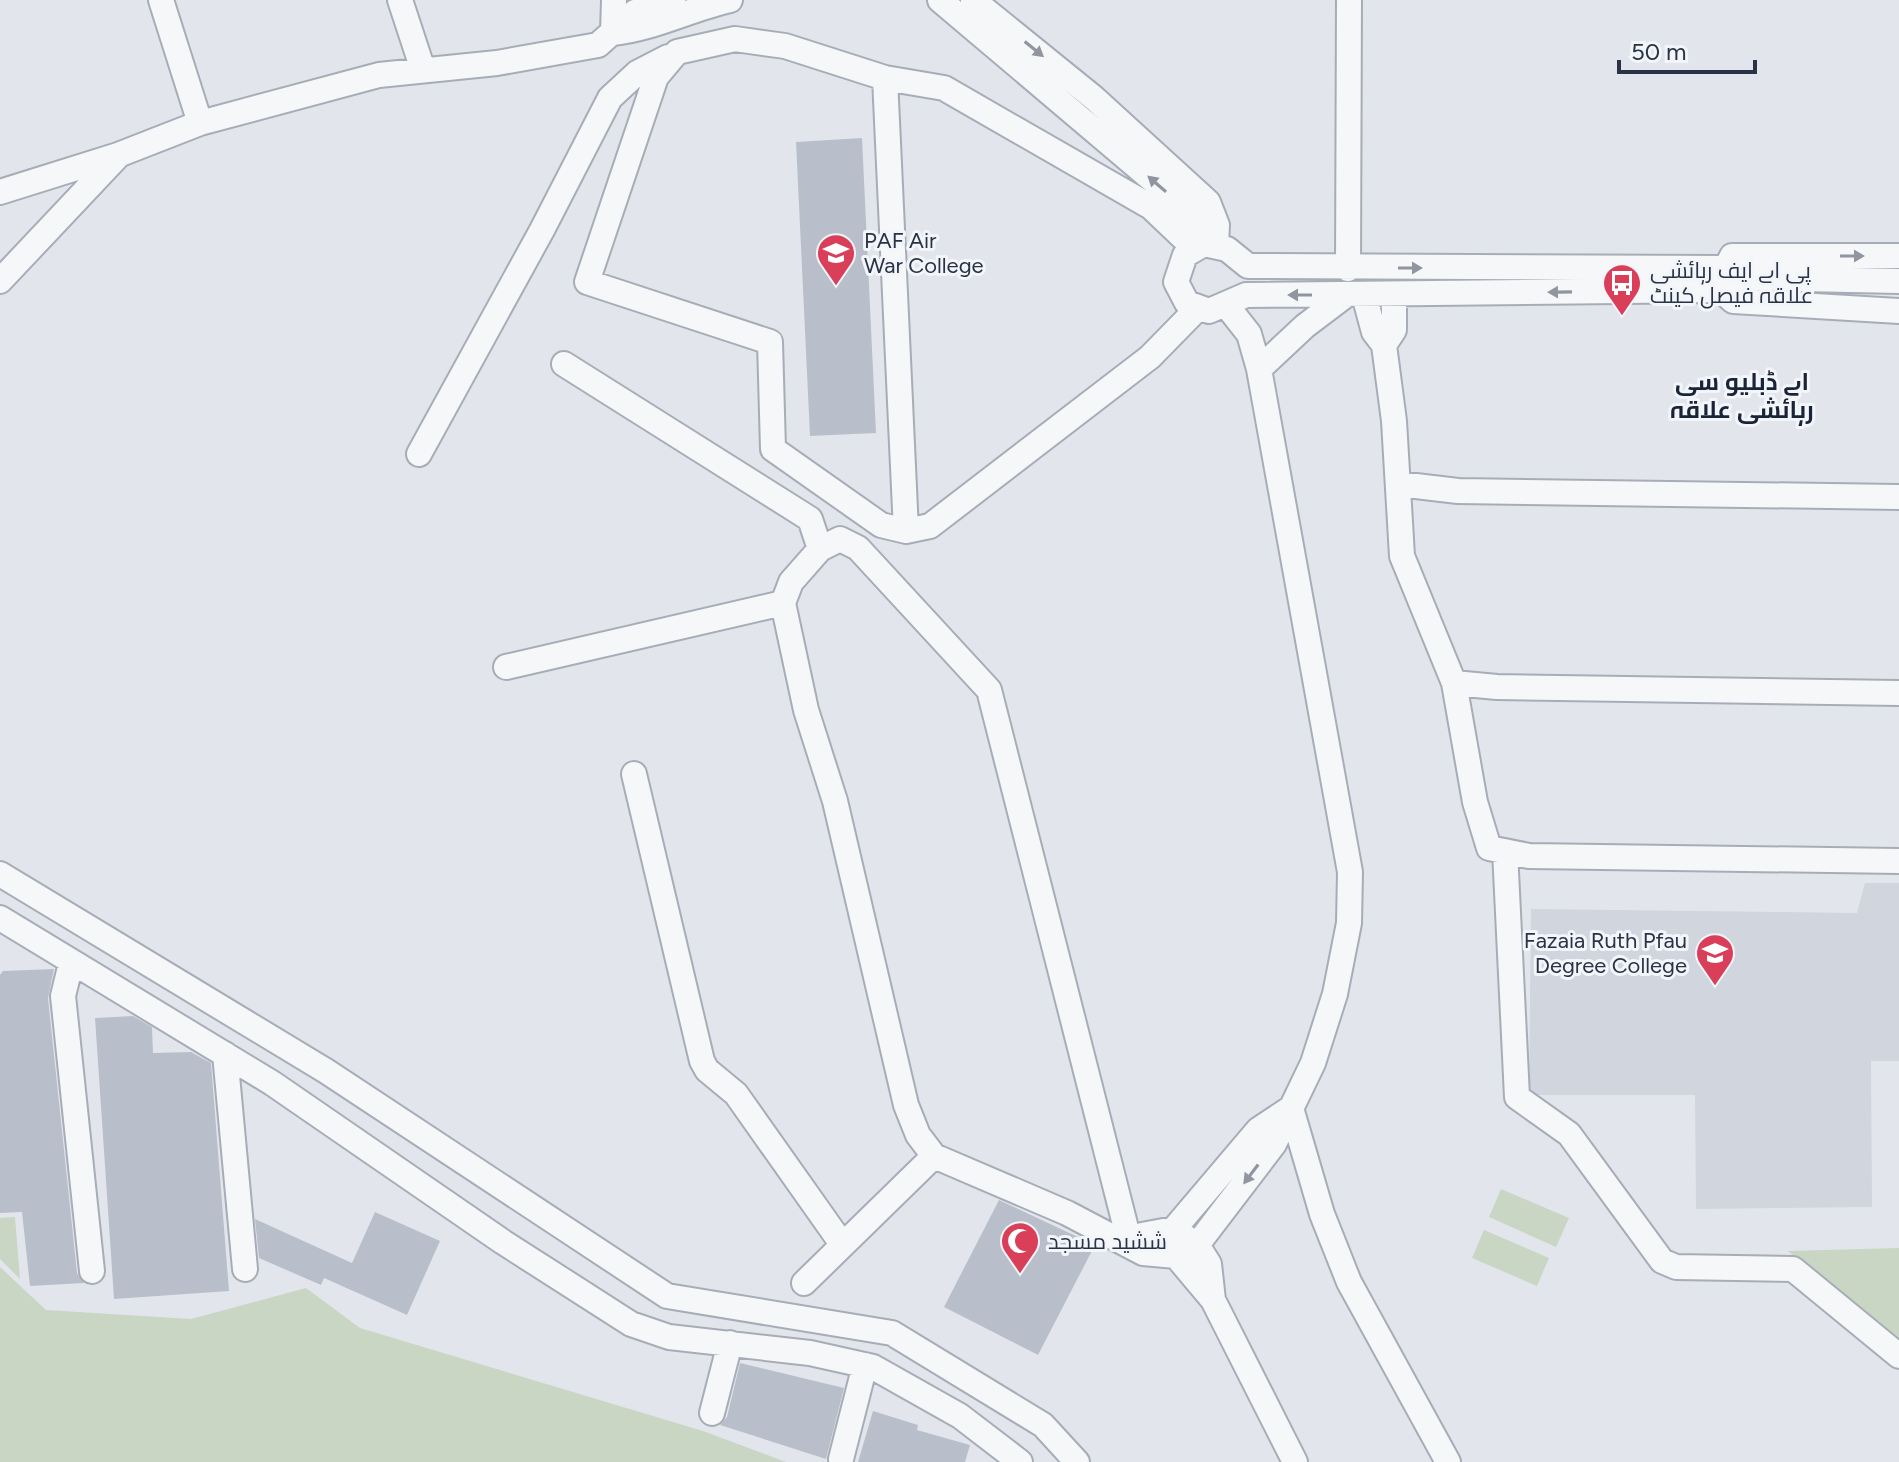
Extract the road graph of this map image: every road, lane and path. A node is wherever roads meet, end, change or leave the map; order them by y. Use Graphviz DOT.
graph roads {
  1 [pos="161,0"];
  2 [pos="400,0"];
  3 [pos="673,0"];
  4 [pos="730,0"];
  5 [pos="940,0"];
  6 [pos="973,0"];
  7 [pos="1349,0"];
  8 [pos="626,15"];
  9 [pos="677,52"];
  10 [pos="423,70"];
  11 [pos="885,78"];
  12 [pos="200,123"];
  13 [pos="118,155"];
  14 [pos="0,192"];
  15 [pos="1205,245"];
  16 [pos="1899,256"];
  17 [pos="1464,268"];
  18 [pos="1348,269"];
  19 [pos="1732,279"];
  20 [pos="0,281"];
  21 [pos="1899,281"];
  22 [pos="1466,294"];
  23 [pos="1355,295"];
  24 [pos="1394,296"];
  25 [pos="1227,306"];
  26 [pos="1197,309"];
  27 [pos="1899,311"];
  28 [pos="1384,345"];
  29 [pos="564,364"];
  30 [pos="1259,369"];
  31 [pos="419,454"];
  32 [pos="1399,484"];
  33 [pos="1899,497"];
  34 [pos="906,531"];
  35 [pos="820,549"];
  36 [pos="783,603"];
  37 [pos="506,667"];
  38 [pos="1454,683"];
  39 [pos="1899,693"];
  40 [pos="634,774"];
  41 [pos="1505,851"];
  42 [pos="1899,861"];
  43 [pos="0,874"];
  44 [pos="4,928"];
  45 [pos="71,963"];
  46 [pos="225,1054"];
  47 [pos="1291,1108"];
  48 [pos="934,1156"];
  49 [pos="1174,1229"];
  50 [pos="842,1244"];
  51 [pos="1130,1244"];
  52 [pos="1187,1250"];
  53 [pos="245,1269"];
  54 [pos="92,1271"];
  55 [pos="804,1283"];
  56 [pos="730,1343"];
  57 [pos="1899,1356"];
  58 [pos="865,1365"];
  59 [pos="712,1413"];
  60 [pos="989,1451"];
  61 [pos="841,1459"];
  62 [pos="1020,1462"];
  63 [pos="1077,1462"];
  64 [pos="1295,1462"];
  65 [pos="1448,1462"];
  1 -- 12 [label="street"];
  2 -- 10 [label="street"];
  3 -- 8 [label="street"];
  4 -- 8 [label="street"];
  15 -- 5 [label="street, one-way"];
  6 -- 15 [label="street, one-way"];
  7 -- 18 [label="street"];
  8 -- 10 [label="street"];
  9 -- 11 [label="street"];
  9 -- 31 [label="street"];
  9 -- 34 [label="street"];
  10 -- 12 [label="street"];
  11 -- 15 [label="street"];
  11 -- 34 [label="street"];
  12 -- 13 [label="street"];
  13 -- 14 [label="street"];
  13 -- 20 [label="street"];
  15 -- 18 [label="street"];
  15 -- 26 [label="street"];
  19 -- 16 [label="street, one-way"];
  18 -- 17 [label="street, one-way"];
  17 -- 19 [label="street"];
  17 -- 22 [label="street"];
  19 -- 21 [label="street"];
  19 -- 22 [label="street, one-way"];
  19 -- 27 [label="street"];
  22 -- 24 [label="street"];
  23 -- 24 [label="street"];
  23 -- 25 [label="street, one-way"];
  23 -- 28 [label="street"];
  23 -- 30 [label="street"];
  24 -- 28 [label="street"];
  25 -- 26 [label="street"];
  25 -- 30 [label="street"];
  26 -- 34 [label="street"];
  28 -- 32 [label="street"];
  29 -- 35 [label="street"];
  30 -- 47 [label="street"];
  32 -- 33 [label="street"];
  32 -- 38 [label="street"];
  35 -- 36 [label="street"];
  35 -- 51 [label="street"];
  36 -- 37 [label="street"];
  36 -- 48 [label="street"];
  38 -- 39 [label="street"];
  38 -- 41 [label="street"];
  40 -- 50 [label="street"];
  41 -- 42 [label="street"];
  41 -- 57 [label="street"];
  43 -- 63 [label="street"];
  44 -- 45 [label="street"];
  45 -- 46 [label="street"];
  45 -- 54 [label="street"];
  46 -- 53 [label="street"];
  46 -- 56 [label="street"];
  47 -- 49 [label="street"];
  47 -- 52 [label="street, one-way"];
  47 -- 65 [label="street"];
  48 -- 50 [label="street"];
  48 -- 51 [label="street"];
  49 -- 51 [label="street"];
  49 -- 52 [label="street"];
  50 -- 55 [label="street"];
  51 -- 52 [label="street"];
  52 -- 64 [label="street"];
  56 -- 58 [label="street"];
  56 -- 59 [label="street"];
  58 -- 60 [label="street"];
  58 -- 61 [label="street"];
  60 -- 62 [label="street"];
}
